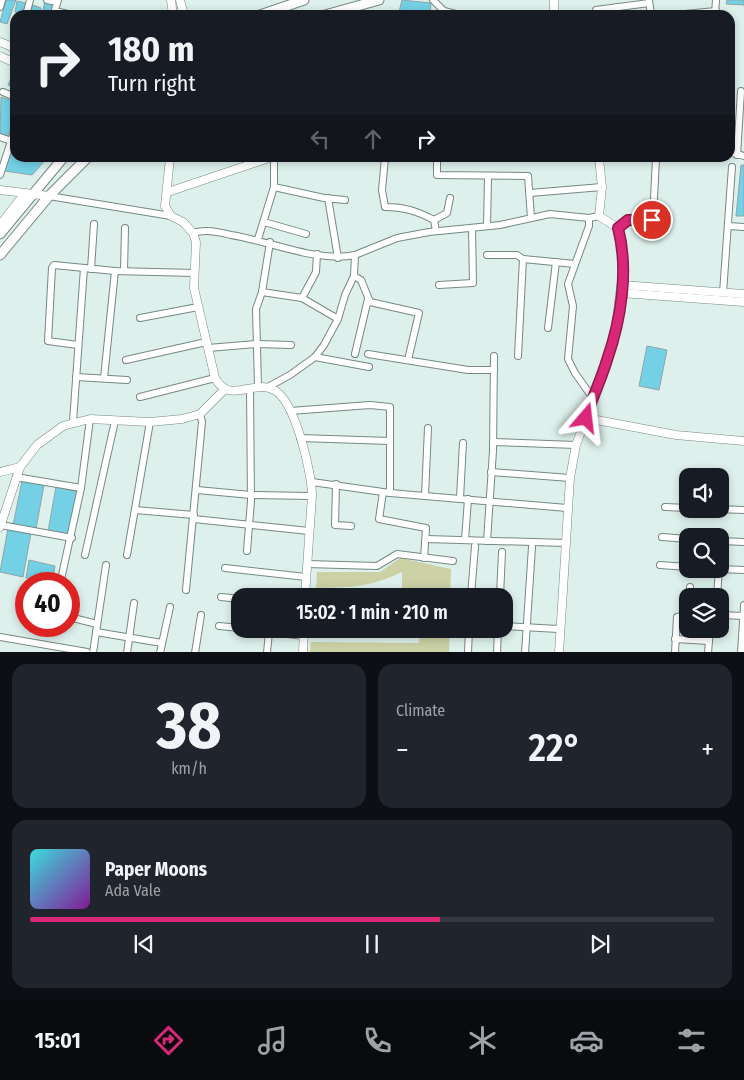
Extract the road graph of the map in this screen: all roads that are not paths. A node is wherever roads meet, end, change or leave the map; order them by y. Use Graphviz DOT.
graph roads {
  1 [pos="2,0"];
  2 [pos="47,0"];
  3 [pos="304,0"];
  4 [pos="379,0"];
  5 [pos="433,0"];
  6 [pos="57,1"];
  7 [pos="649,1"];
  8 [pos="0,7"];
  9 [pos="617,7"];
  10 [pos="275,10"];
  11 [pos="343,10"];
  12 [pos="443,10"];
  13 [pos="596,10"];
  14 [pos="617,10"];
  15 [pos="741,91"];
  16 [pos="3,92"];
  17 [pos="10,95"];
  18 [pos="10,149"];
  19 [pos="741,155"];
  20 [pos="59,162"];
  21 [pos="83,162"];
  22 [pos="170,162"];
  23 [pos="256,162"];
  24 [pos="274,162"];
  25 [pos="385,162"];
  26 [pos="437,162"];
  27 [pos="599,162"];
  28 [pos="656,162"];
  29 [pos="732,168"];
  30 [pos="0,174"];
  31 [pos="488,177"];
  32 [pos="274,186"];
  33 [pos="602,187"];
  34 [pos="0,190"];
  35 [pos="168,192"];
  36 [pos="530,193"];
  37 [pos="28,194"];
  38 [pos="49,196"];
  39 [pos="328,198"];
  40 [pos="450,198"];
  41 [pos="345,200"];
  42 [pos="171,216"];
  43 [pos="599,216"];
  44 [pos="531,218"];
  45 [pos="589,218"];
  46 [pos="434,220"];
  47 [pos="264,222"];
  48 [pos="94,224"];
  49 [pos="0,225"];
  50 [pos="487,226"];
  51 [pos="728,226"];
  52 [pos="744,227"];
  53 [pos="125,228"];
  54 [pos="472,228"];
  55 [pos="618,228"];
  56 [pos="436,232"];
  57 [pos="193,233"];
  58 [pos="0,234"];
  59 [pos="306,234"];
  60 [pos="258,239"];
  61 [pos="270,242"];
  62 [pos="317,254"];
  63 [pos="0,255"];
  64 [pos="355,255"];
  65 [pos="487,255"];
  66 [pos="338,258"];
  67 [pos="524,259"];
  68 [pos="556,262"];
  69 [pos="575,264"];
  70 [pos="88,268"];
  71 [pos="115,271"];
  72 [pos="124,271"];
  73 [pos="195,273"];
  74 [pos="354,276"];
  75 [pos="440,285"];
  76 [pos="621,289"];
  77 [pos="262,292"];
  78 [pos="723,293"];
  79 [pos="744,294"];
  80 [pos="302,298"];
  81 [pos="369,299"];
  82 [pos="744,302"];
  83 [pos="198,307"];
  84 [pos="140,318"];
  85 [pos="338,319"];
  86 [pos="548,328"];
  87 [pos="257,344"];
  88 [pos="78,345"];
  89 [pos="207,345"];
  90 [pos="290,345"];
  91 [pos="355,354"];
  92 [pos="368,354"];
  93 [pos="494,356"];
  94 [pos="518,356"];
  95 [pos="315,357"];
  96 [pos="126,360"];
  97 [pos="408,360"];
  98 [pos="369,367"];
  99 [pos="494,370"];
  100 [pos="76,377"];
  101 [pos="104,378"];
  102 [pos="215,378"];
  103 [pos="127,380"];
  104 [pos="258,386"];
  105 [pos="268,387"];
  106 [pos="250,388"];
  107 [pos="225,390"];
  108 [pos="140,397"];
  109 [pos="592,397"];
  110 [pos="290,412"];
  111 [pos="200,414"];
  112 [pos="586,418"];
  113 [pos="90,419"];
  114 [pos="115,421"];
  115 [pos="72,422"];
  116 [pos="150,422"];
  117 [pos="428,428"];
  118 [pos="300,438"];
  119 [pos="390,440"];
  120 [pos="744,441"];
  121 [pos="493,442"];
  122 [pos="463,443"];
  123 [pos="576,445"];
  124 [pos="20,466"];
  125 [pos="0,472"];
  126 [pos="491,472"];
  127 [pos="16,477"];
  128 [pos="570,478"];
  129 [pos="312,482"];
  130 [pos="336,484"];
  131 [pos="81,488"];
  132 [pos="197,490"];
  133 [pos="387,492"];
  134 [pos="251,495"];
  135 [pos="312,496"];
  136 [pos="425,496"];
  137 [pos="460,498"];
  138 [pos="468,499"];
  139 [pos="489,500"];
  140 [pos="0,503"];
  141 [pos="665,507"];
  142 [pos="567,508"];
  143 [pos="679,508"];
  144 [pos="729,509"];
  145 [pos="135,510"];
  146 [pos="744,510"];
  147 [pos="3,513"];
  148 [pos="194,517"];
  149 [pos="249,525"];
  150 [pos="0,526"];
  151 [pos="351,526"];
  152 [pos="309,531"];
  153 [pos="662,537"];
  154 [pos="72,538"];
  155 [pos="679,538"];
  156 [pos="426,539"];
  157 [pos="465,540"];
  158 [pos="487,541"];
  159 [pos="729,541"];
  160 [pos="744,542"];
  161 [pos="566,543"];
  162 [pos="475,546"];
  163 [pos="532,547"];
  164 [pos="247,551"];
  165 [pos="502,552"];
  166 [pos="85,555"];
  167 [pos="127,555"];
  168 [pos="424,558"];
  169 [pos="453,561"];
  170 [pos="306,564"];
  171 [pos="106,565"];
  172 [pos="660,565"];
  173 [pos="679,566"];
  174 [pos="225,568"];
  175 [pos="729,569"];
  176 [pos="744,570"];
  177 [pos="63,572"];
  178 [pos="306,576"];
  179 [pos="305,588"];
  180 [pos="472,588"];
  181 [pos="500,588"];
  182 [pos="186,590"];
  183 [pos="221,597"];
  184 [pos="231,598"];
  185 [pos="134,604"];
  186 [pos="744,605"];
  187 [pos="170,607"];
  188 [pos="202,615"];
  189 [pos="729,615"];
  190 [pos="744,616"];
  191 [pos="679,617"];
  192 [pos="80,620"];
  193 [pos="97,624"];
  194 [pos="218,626"];
  195 [pos="513,626"];
  196 [pos="231,627"];
  197 [pos="527,627"];
  198 [pos="559,629"];
  199 [pos="96,632"];
  200 [pos="0,637"];
  201 [pos="129,637"];
  202 [pos="268,638"];
  203 [pos="304,638"];
  204 [pos="469,638"];
  205 [pos="498,638"];
  206 [pos="709,638"];
  207 [pos="675,639"];
  208 [pos="709,641"];
  209 [pos="162,643"];
  210 [pos="87,652"];
  211 [pos="93,652"];
  212 [pos="127,652"];
  213 [pos="160,652"];
  214 [pos="195,652"];
  215 [pos="266,652"];
  216 [pos="303,652"];
  217 [pos="468,652"];
  218 [pos="497,652"];
  219 [pos="525,652"];
  220 [pos="558,652"];
  221 [pos="674,652"];
  222 [pos="708,652"];
  223 [pos="741,652"];
  1 -- 8 [label="street"];
  2 -- 6 [label="street"];
  3 -- 10 [label="main road"];
  4 -- 11 [label="main road"];
  5 -- 12 [label="street"];
  7 -- 9 [label="street"];
  9 -- 13 [label="street"];
  9 -- 14 [label="street"];
  15 -- 19 [label="street"];
  16 -- 17 [label="street"];
  18 -- 30 [label="street"];
  20 -- 37 [label="main road"];
  21 -- 38 [label="main road"];
  22 -- 35 [label="street"];
  23 -- 35 [label="street"];
  24 -- 32 [label="street"];
  25 -- 46 [label="street"];
  26 -- 31 [label="street"];
  27 -- 33 [label="street"];
  28 -- 55 [label="street"];
  29 -- 51 [label="street"];
  31 -- 36 [label="street"];
  31 -- 50 [label="street"];
  32 -- 39 [label="street"];
  32 -- 47 [label="street"];
  33 -- 36 [label="street"];
  33 -- 43 [label="street"];
  34 -- 37 [label="street"];
  35 -- 42 [label="street"];
  36 -- 44 [label="street"];
  37 -- 38 [label="street"];
  37 -- 49 [label="street"];
  37 -- 58 [label="main road"];
  38 -- 42 [label="street"];
  38 -- 63 [label="main road"];
  39 -- 41 [label="street"];
  39 -- 66 [label="street"];
  40 -- 46 [label="street"];
  42 -- 57 [label="street"];
  43 -- 45 [label="street"];
  43 -- 55 [label="street"];
  44 -- 45 [label="street"];
  44 -- 50 [label="street"];
  45 -- 69 [label="street"];
  46 -- 56 [label="street"];
  47 -- 59 [label="street"];
  47 -- 60 [label="street"];
  48 -- 70 [label="street"];
  50 -- 54 [label="street"];
  51 -- 52 [label="street"];
  51 -- 78 [label="street"];
  53 -- 72 [label="street"];
  54 -- 56 [label="street"];
  54 -- 75 [label="street"];
  55 -- 76 [label="street"];
  56 -- 64 [label="street"];
  57 -- 60 [label="street"];
  57 -- 73 [label="street"];
  60 -- 61 [label="street"];
  61 -- 62 [label="street"];
  61 -- 77 [label="street"];
  62 -- 66 [label="street"];
  62 -- 80 [label="street"];
  64 -- 66 [label="street"];
  64 -- 74 [label="street"];
  65 -- 67 [label="street"];
  67 -- 68 [label="street"];
  67 -- 94 [label="street"];
  68 -- 69 [label="street"];
  68 -- 86 [label="street"];
  69 -- 109 [label="street"];
  70 -- 71 [label="street"];
  70 -- 88 [label="street"];
  70 -- 88 [label="street"];
  71 -- 72 [label="street"];
  71 -- 101 [label="street"];
  72 -- 73 [label="street"];
  73 -- 83 [label="street"];
  74 -- 81 [label="street"];
  74 -- 85 [label="street"];
  76 -- 78 [label="street"];
  76 -- 82 [label="street"];
  76 -- 109 [label="street"];
  77 -- 80 [label="street"];
  77 -- 87 [label="street"];
  78 -- 79 [label="street"];
  80 -- 85 [label="street"];
  81 -- 91 [label="street"];
  81 -- 97 [label="street"];
  83 -- 84 [label="street"];
  83 -- 89 [label="street"];
  85 -- 95 [label="street"];
  87 -- 89 [label="street"];
  87 -- 90 [label="street"];
  87 -- 104 [label="street"];
  88 -- 100 [label="street"];
  89 -- 96 [label="street"];
  89 -- 102 [label="street"];
  92 -- 97 [label="street"];
  93 -- 99 [label="street"];
  95 -- 98 [label="street"];
  95 -- 105 [label="street"];
  97 -- 99 [label="street"];
  99 -- 121 [label="street"];
  100 -- 101 [label="street"];
  100 -- 115 [label="street"];
  101 -- 103 [label="street"];
  102 -- 107 [label="street"];
  102 -- 108 [label="street"];
  104 -- 105 [label="street"];
  104 -- 106 [label="street"];
  105 -- 110 [label="street"];
  106 -- 107 [label="street"];
  106 -- 134 [label="street"];
  107 -- 111 [label="street"];
  109 -- 112 [label="street"];
  110 -- 118 [label="street"];
  110 -- 119 [label="street"];
  111 -- 116 [label="street"];
  111 -- 132 [label="street"];
  112 -- 120 [label="street"];
  112 -- 123 [label="street"];
  113 -- 114 [label="street"];
  113 -- 115 [label="street"];
  113 -- 131 [label="street"];
  114 -- 116 [label="street"];
  114 -- 166 [label="street"];
  115 -- 124 [label="street"];
  116 -- 145 [label="street"];
  117 -- 136 [label="street"];
  118 -- 119 [label="street"];
  118 -- 129 [label="street"];
  119 -- 133 [label="street"];
  121 -- 123 [label="street"];
  121 -- 126 [label="street"];
  122 -- 137 [label="street"];
  123 -- 128 [label="street"];
  124 -- 125 [label="street"];
  124 -- 127 [label="street"];
  126 -- 128 [label="street"];
  126 -- 139 [label="street"];
  127 -- 131 [label="street"];
  127 -- 147 [label="street"];
  128 -- 142 [label="street"];
  129 -- 130 [label="street"];
  129 -- 135 [label="street"];
  130 -- 133 [label="street"];
  130 -- 151 [label="street"];
  131 -- 154 [label="street"];
  132 -- 134 [label="street"];
  132 -- 148 [label="street"];
  133 -- 136 [label="street"];
  133 -- 156 [label="street"];
  134 -- 135 [label="street"];
  134 -- 149 [label="street"];
  135 -- 152 [label="street"];
  136 -- 137 [label="street"];
  137 -- 138 [label="street"];
  138 -- 139 [label="street"];
  138 -- 157 [label="street"];
  139 -- 142 [label="street"];
  139 -- 158 [label="street"];
  140 -- 147 [label="street"];
  141 -- 143 [label="street"];
  142 -- 161 [label="street"];
  144 -- 146 [label="street"];
  145 -- 148 [label="street"];
  145 -- 167 [label="street"];
  147 -- 150 [label="street"];
  148 -- 149 [label="street"];
  148 -- 182 [label="street"];
  149 -- 152 [label="street"];
  149 -- 164 [label="street"];
  150 -- 154 [label="street"];
  152 -- 170 [label="street"];
  153 -- 155 [label="street"];
  154 -- 177 [label="street"];
  156 -- 157 [label="street"];
  156 -- 168 [label="street"];
  157 -- 158 [label="street"];
  158 -- 161 [label="street"];
  159 -- 160 [label="street"];
  161 -- 198 [label="street"];
  162 -- 180 [label="street"];
  163 -- 197 [label="street"];
  165 -- 181 [label="street"];
  168 -- 169 [label="street"];
  168 -- 170 [label="street"];
  170 -- 178 [label="street"];
  171 -- 193 [label="street"];
  172 -- 173 [label="street"];
  174 -- 178 [label="street"];
  175 -- 176 [label="street"];
  178 -- 179 [label="street"];
  183 -- 184 [label="street"];
  185 -- 201 [label="street"];
  186 -- 190 [label="street"];
  187 -- 209 [label="street"];
  188 -- 214 [label="street"];
  189 -- 190 [label="street"];
  190 -- 223 [label="street"];
  191 -- 207 [label="street"];
  192 -- 193 [label="street"];
  193 -- 199 [label="street"];
  194 -- 196 [label="street"];
  195 -- 197 [label="street"];
  197 -- 198 [label="street"];
  197 -- 219 [label="street"];
  198 -- 220 [label="street"];
  199 -- 201 [label="street"];
  199 -- 211 [label="street"];
  200 -- 210 [label="street"];
  201 -- 209 [label="street"];
  201 -- 212 [label="street"];
  202 -- 215 [label="street"];
  203 -- 216 [label="street"];
  204 -- 217 [label="street"];
  205 -- 218 [label="street"];
  206 -- 208 [label="street"];
  207 -- 208 [label="street"];
  207 -- 221 [label="street"];
  208 -- 222 [label="street"];
  209 -- 213 [label="street"];
}
